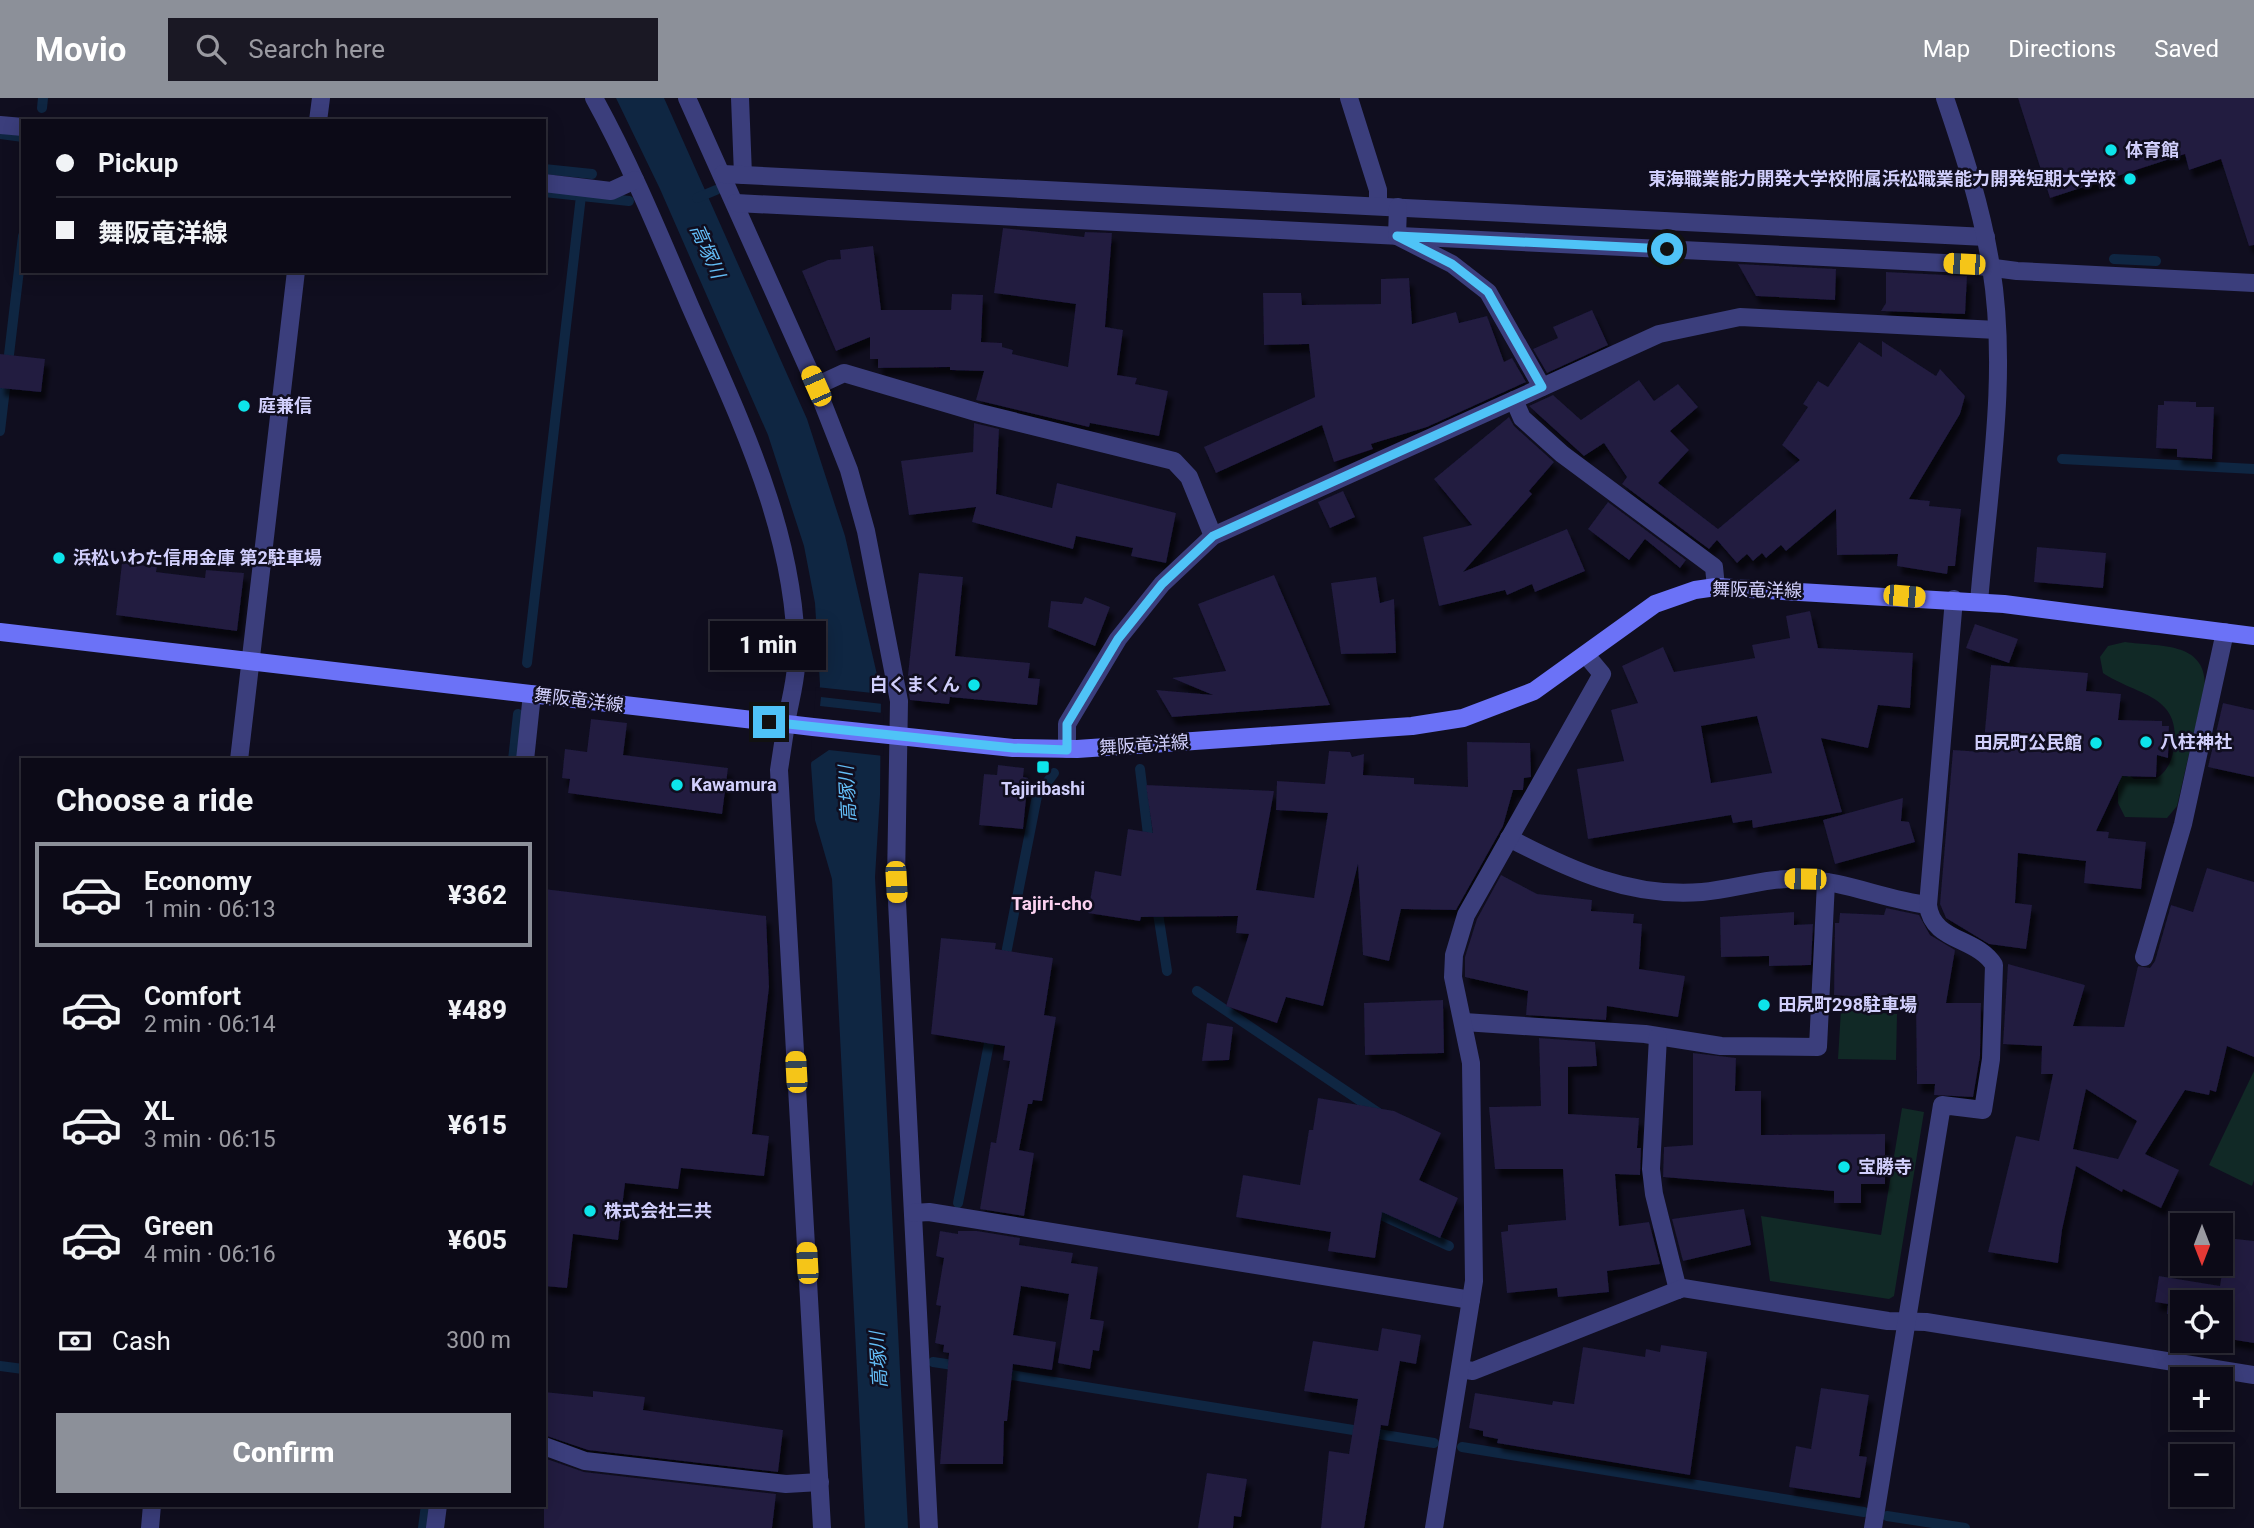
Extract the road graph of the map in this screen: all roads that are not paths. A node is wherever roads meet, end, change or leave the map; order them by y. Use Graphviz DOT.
graph roads {
  1 [pos="321,98"];
  2 [pos="594,98"];
  3 [pos="687,98"];
  4 [pos="740,98"];
  5 [pos="1349,98"];
  6 [pos="1945,98"];
  7 [pos="318,119"];
  8 [pos="0,125"];
  9 [pos="21,127"];
  10 [pos="723,174"];
  11 [pos="743,175"];
  12 [pos="635,180"];
  13 [pos="546,183"];
  14 [pos="736,203"];
  15 [pos="1378,206"];
  16 [pos="1398,207"];
  17 [pos="1397,236"];
  18 [pos="1986,237"];
  19 [pos="1991,267"];
  20 [pos="296,273"];
  21 [pos="2254,283"];
  22 [pos="1997,330"];
  23 [pos="816,386"];
  24 [pos="1542,387"];
  25 [pos="1514,400"];
  26 [pos="1213,536"];
  27 [pos="1716,587"];
  28 [pos="1954,599"];
  29 [pos="1979,601"];
  30 [pos="0,632"];
  31 [pos="2225,632"];
  32 [pos="2254,636"];
  33 [pos="1586,654"];
  34 [pos="250,661"];
  35 [pos="532,694"];
  36 [pos="786,724"];
  37 [pos="891,735"];
  38 [pos="1067,750"];
  39 [pos="239,758"];
  40 [pos="525,758"];
  41 [pos="1509,838"];
  42 [pos="1826,882"];
  43 [pos="1928,905"];
  44 [pos="2144,957"];
  45 [pos="1464,1022"];
  46 [pos="1658,1037"];
  47 [pos="913,1213"];
  48 [pos="1678,1290"];
  49 [pos="1471,1300"];
  50 [pos="1907,1321"];
  51 [pos="1460,1369"];
  52 [pos="2254,1375"];
  53 [pos="546,1447"];
  54 [pos="820,1482"];
  55 [pos="152,1507"];
  56 [pos="438,1507"];
  57 [pos="149,1528"];
  58 [pos="435,1528"];
  59 [pos="822,1528"];
  60 [pos="929,1528"];
  61 [pos="1434,1528"];
  62 [pos="1873,1528"];
  1 -- 7 [label="street"];
  2 -- 12 [label="street"];
  3 -- 10 [label="street"];
  4 -- 11 [label="street"];
  5 -- 15 [label="street"];
  6 -- 18 [label="street"];
  8 -- 9 [label="street"];
  10 -- 11 [label="street"];
  10 -- 14 [label="street"];
  11 -- 15 [label="street"];
  12 -- 13 [label="street"];
  12 -- 36 [label="street"];
  14 -- 17 [label="street"];
  14 -- 23 [label="street"];
  15 -- 16 [label="street"];
  16 -- 17 [label="street"];
  16 -- 18 [label="street"];
  17 -- 19 [label="street"];
  17 -- 24 [label="street"];
  18 -- 19 [label="street"];
  19 -- 21 [label="street"];
  19 -- 22 [label="street"];
  20 -- 34 [label="street"];
  22 -- 24 [label="street"];
  22 -- 29 [label="street"];
  23 -- 26 [label="street"];
  23 -- 37 [label="street"];
  24 -- 25 [label="street"];
  25 -- 26 [label="street"];
  25 -- 27 [label="street"];
  26 -- 38 [label="street"];
  27 -- 28 [label="main road, 舞阪竜洋線"];
  27 -- 33 [label="main road, 舞阪竜洋線"];
  28 -- 29 [label="main road, 舞阪竜洋線"];
  28 -- 43 [label="street"];
  29 -- 31 [label="main road, 舞阪竜洋線"];
  30 -- 34 [label="main road, 舞阪竜洋線"];
  31 -- 32 [label="main road, 舞阪竜洋線"];
  31 -- 44 [label="street"];
  33 -- 38 [label="main road, 舞阪竜洋線"];
  33 -- 41 [label="street"];
  34 -- 35 [label="main road, 舞阪竜洋線"];
  34 -- 39 [label="street"];
  35 -- 36 [label="main road, 舞阪竜洋線"];
  35 -- 40 [label="street"];
  36 -- 37 [label="main road, 舞阪竜洋線"];
  36 -- 54 [label="street"];
  37 -- 38 [label="main road, 舞阪竜洋線"];
  37 -- 47 [label="street"];
  41 -- 42 [label="street"];
  41 -- 45 [label="street"];
  42 -- 43 [label="street"];
  42 -- 46 [label="street"];
  43 -- 50 [label="street"];
  45 -- 46 [label="street"];
  45 -- 49 [label="street"];
  46 -- 48 [label="street"];
  47 -- 49 [label="street"];
  47 -- 60 [label="street"];
  48 -- 50 [label="street"];
  48 -- 51 [label="street"];
  49 -- 51 [label="street"];
  50 -- 52 [label="street"];
  50 -- 62 [label="street"];
  51 -- 61 [label="street"];
  53 -- 54 [label="street"];
  54 -- 59 [label="street"];
  55 -- 57 [label="street"];
  56 -- 58 [label="street"];
}
